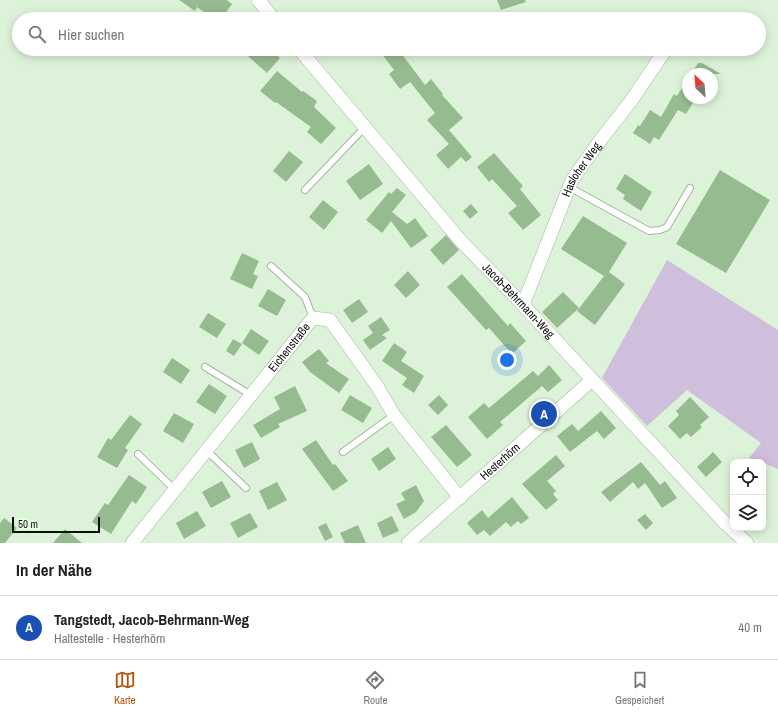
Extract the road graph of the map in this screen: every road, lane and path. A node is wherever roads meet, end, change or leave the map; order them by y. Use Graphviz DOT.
graph roads {
  1 [pos="258,0"];
  2 [pos="268,12"];
  3 [pos="305,56"];
  4 [pos="661,56"];
  5 [pos="365,127"];
  6 [pos="569,187"];
  7 [pos="690,188"];
  8 [pos="305,190"];
  9 [pos="271,266"];
  10 [pos="523,305"];
  11 [pos="313,318"];
  12 [pos="205,367"];
  13 [pos="592,380"];
  14 [pos="251,395"];
  15 [pos="394,415"];
  16 [pos="207,451"];
  17 [pos="343,452"];
  18 [pos="138,454"];
  19 [pos="246,488"];
  20 [pos="175,490"];
  21 [pos="460,498"];
  22 [pos="132,543"];
  23 [pos="408,543"];
  24 [pos="747,543"];
  1 -- 2 [label="street"];
  3 -- 5 [label="street, Jacob-Behrmann-Weg"];
  4 -- 6 [label="street, Hasloher Weg"];
  5 -- 8 [label="lane"];
  5 -- 10 [label="street, Jacob-Behrmann-Weg"];
  6 -- 7 [label="lane"];
  6 -- 10 [label="street, Hasloher Weg"];
  9 -- 11 [label="lane"];
  10 -- 13 [label="street, Jacob-Behrmann-Weg"];
  11 -- 14 [label="street, Eichenstraße"];
  11 -- 15 [label="street, Eichenstraße"];
  12 -- 14 [label="lane"];
  13 -- 21 [label="street, Hesterhörn"];
  13 -- 24 [label="street, Jacob-Behrmann-Weg"];
  14 -- 16 [label="street, Eichenstraße"];
  15 -- 17 [label="lane"];
  15 -- 21 [label="street, Eichenstraße"];
  16 -- 19 [label="lane"];
  16 -- 20 [label="street, Eichenstraße"];
  18 -- 20 [label="lane"];
  20 -- 22 [label="street, Eichenstraße"];
  21 -- 23 [label="street, Hesterhörn"];
}
